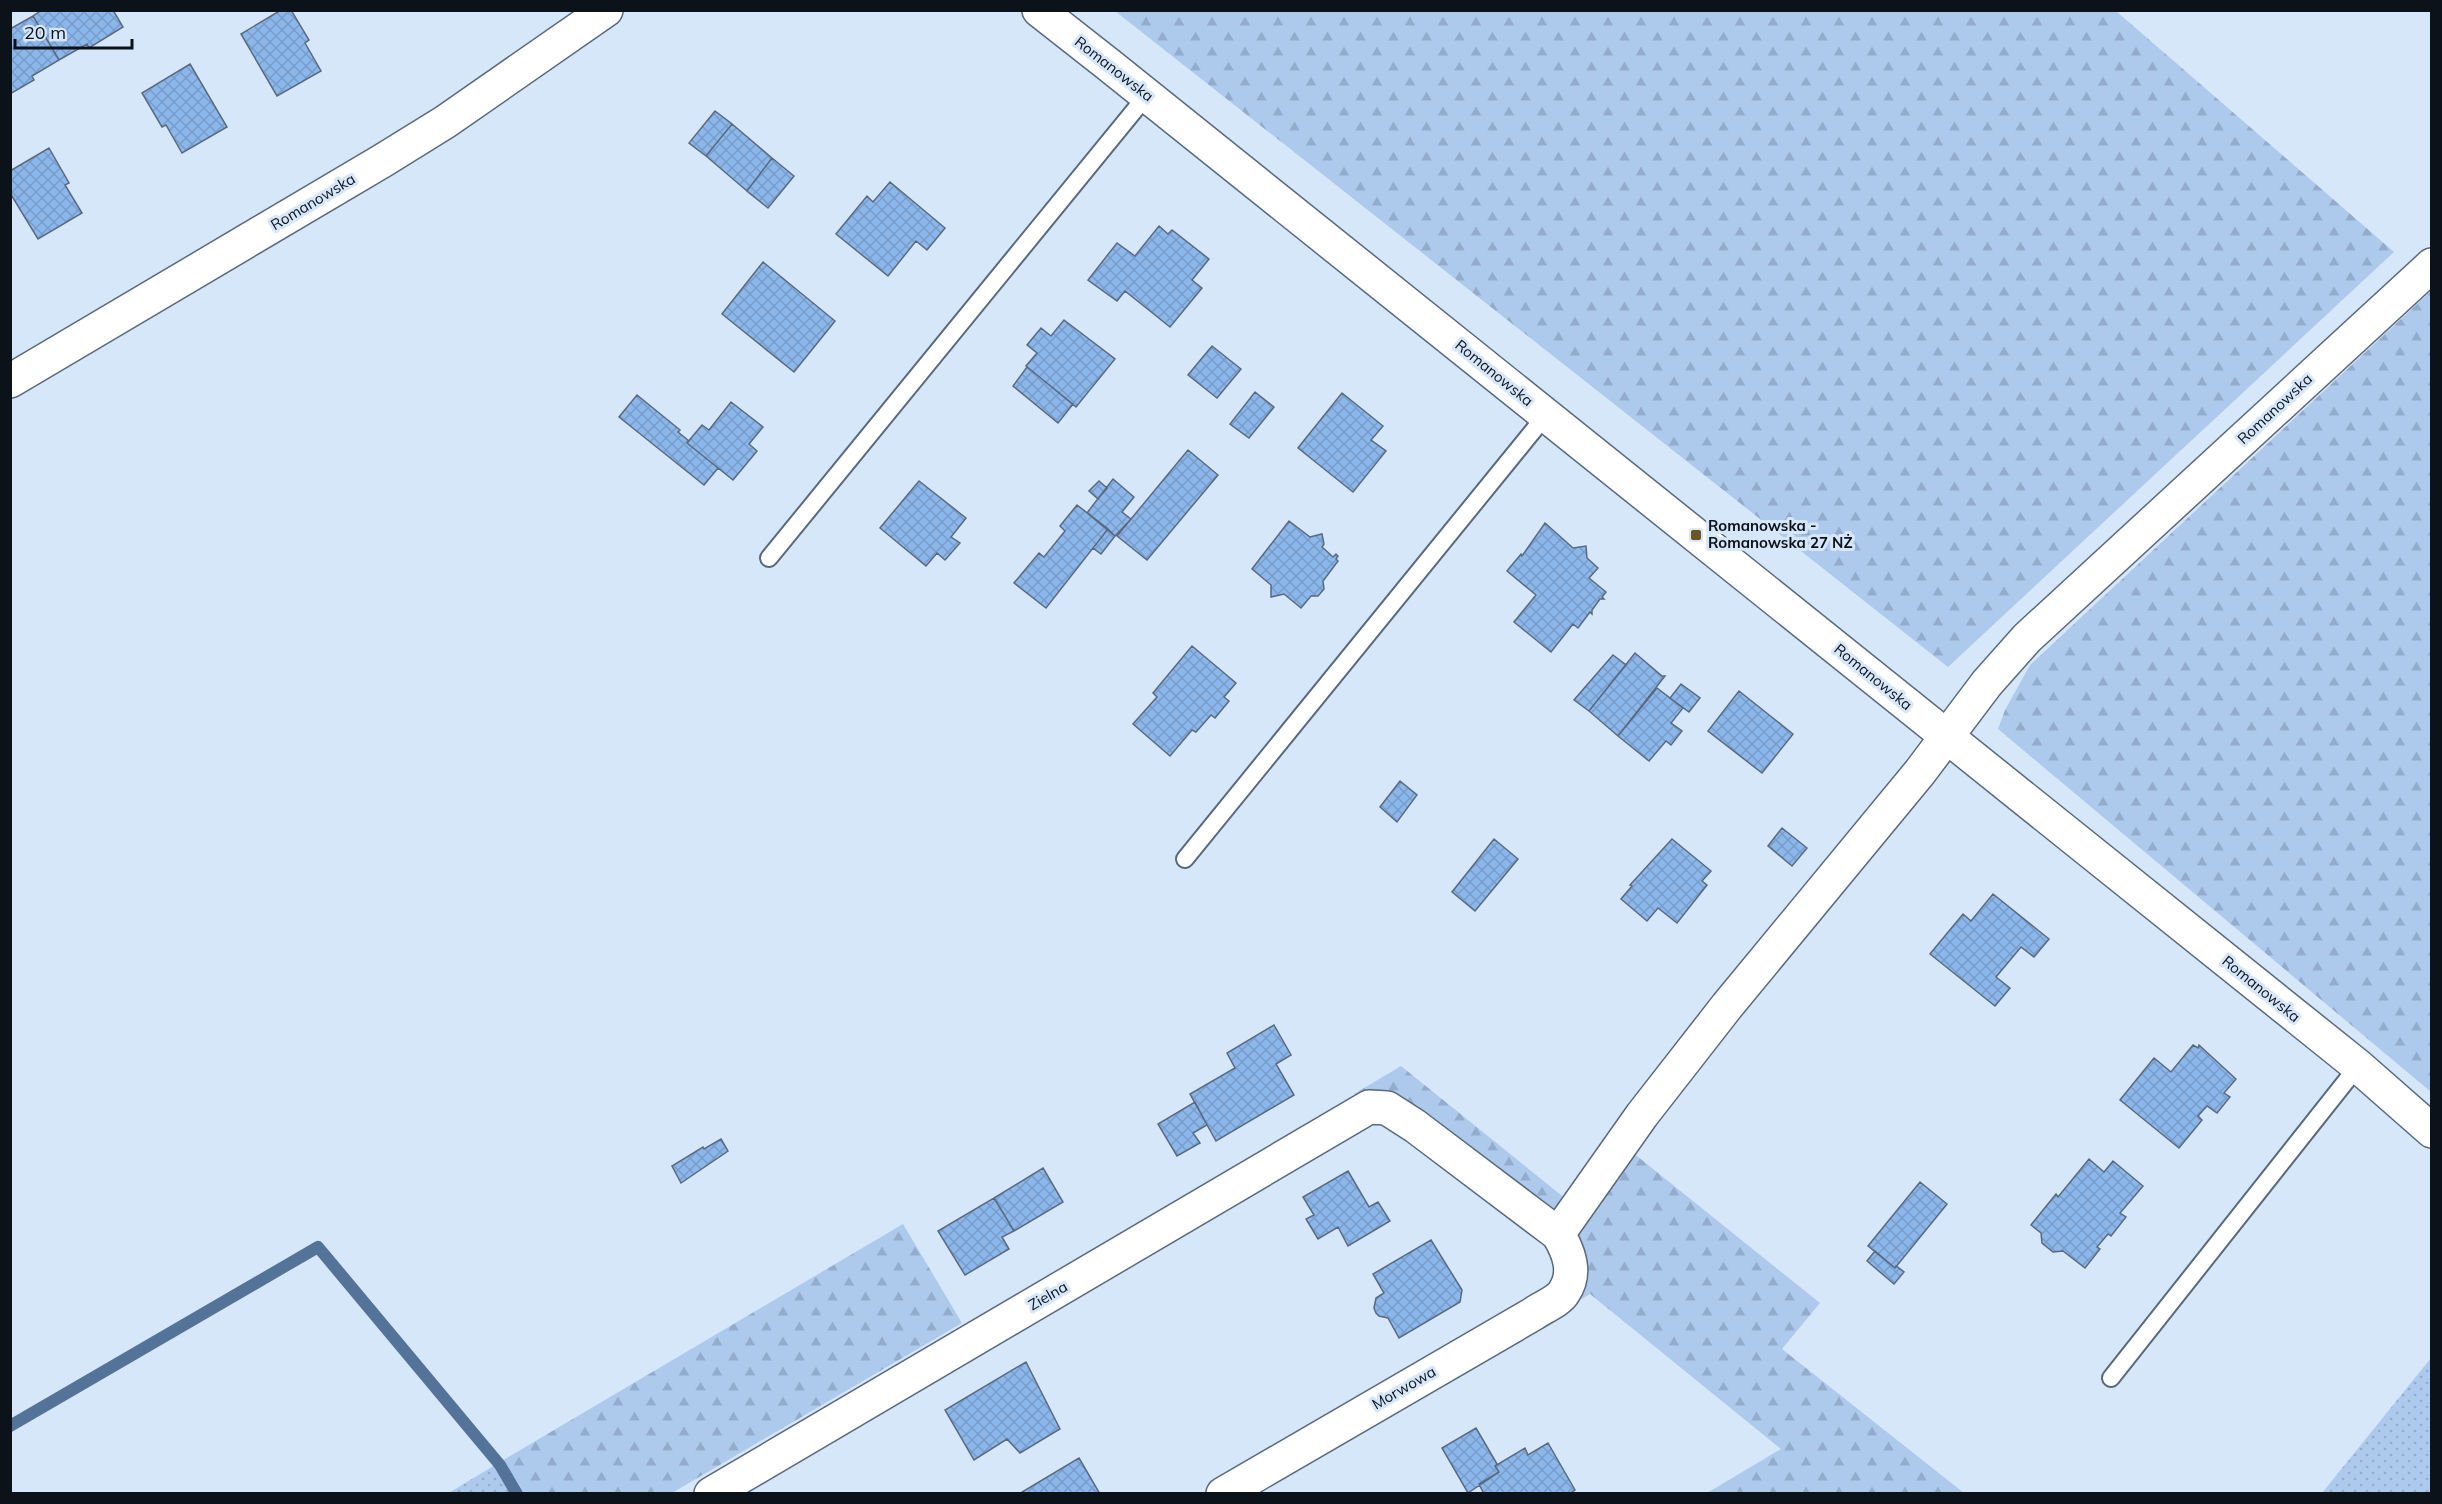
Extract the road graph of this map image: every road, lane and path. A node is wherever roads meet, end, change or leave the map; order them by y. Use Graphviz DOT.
graph roads {
  1 [pos="606,10"];
  2 [pos="1039,10"];
  3 [pos="1147,95"];
  4 [pos="2432,265"];
  5 [pos="10,381"];
  6 [pos="1546,415"];
  7 [pos="769,558"];
  8 [pos="1947,737"];
  9 [pos="1185,859"];
  10 [pos="2358,1066"];
  11 [pos="2432,1131"];
  12 [pos="1558,1234"];
  13 [pos="2111,1378"];
  14 [pos="711,1494"];
  15 [pos="1223,1494"];
  1 -- 5 [label="street, Romanowska"];
  2 -- 3 [label="street, Romanowska"];
  3 -- 6 [label="street, Romanowska"];
  3 -- 7 [label="lane"];
  4 -- 8 [label="street, Romanowska"];
  6 -- 8 [label="street, Romanowska"];
  6 -- 9 [label="lane"];
  8 -- 10 [label="street, Romanowska"];
  8 -- 12 [label="street"];
  10 -- 11 [label="street, Romanowska"];
  10 -- 13 [label="lane"];
  12 -- 14 [label="street, Zielna"];
  12 -- 15 [label="street, Morwowa"];
}
